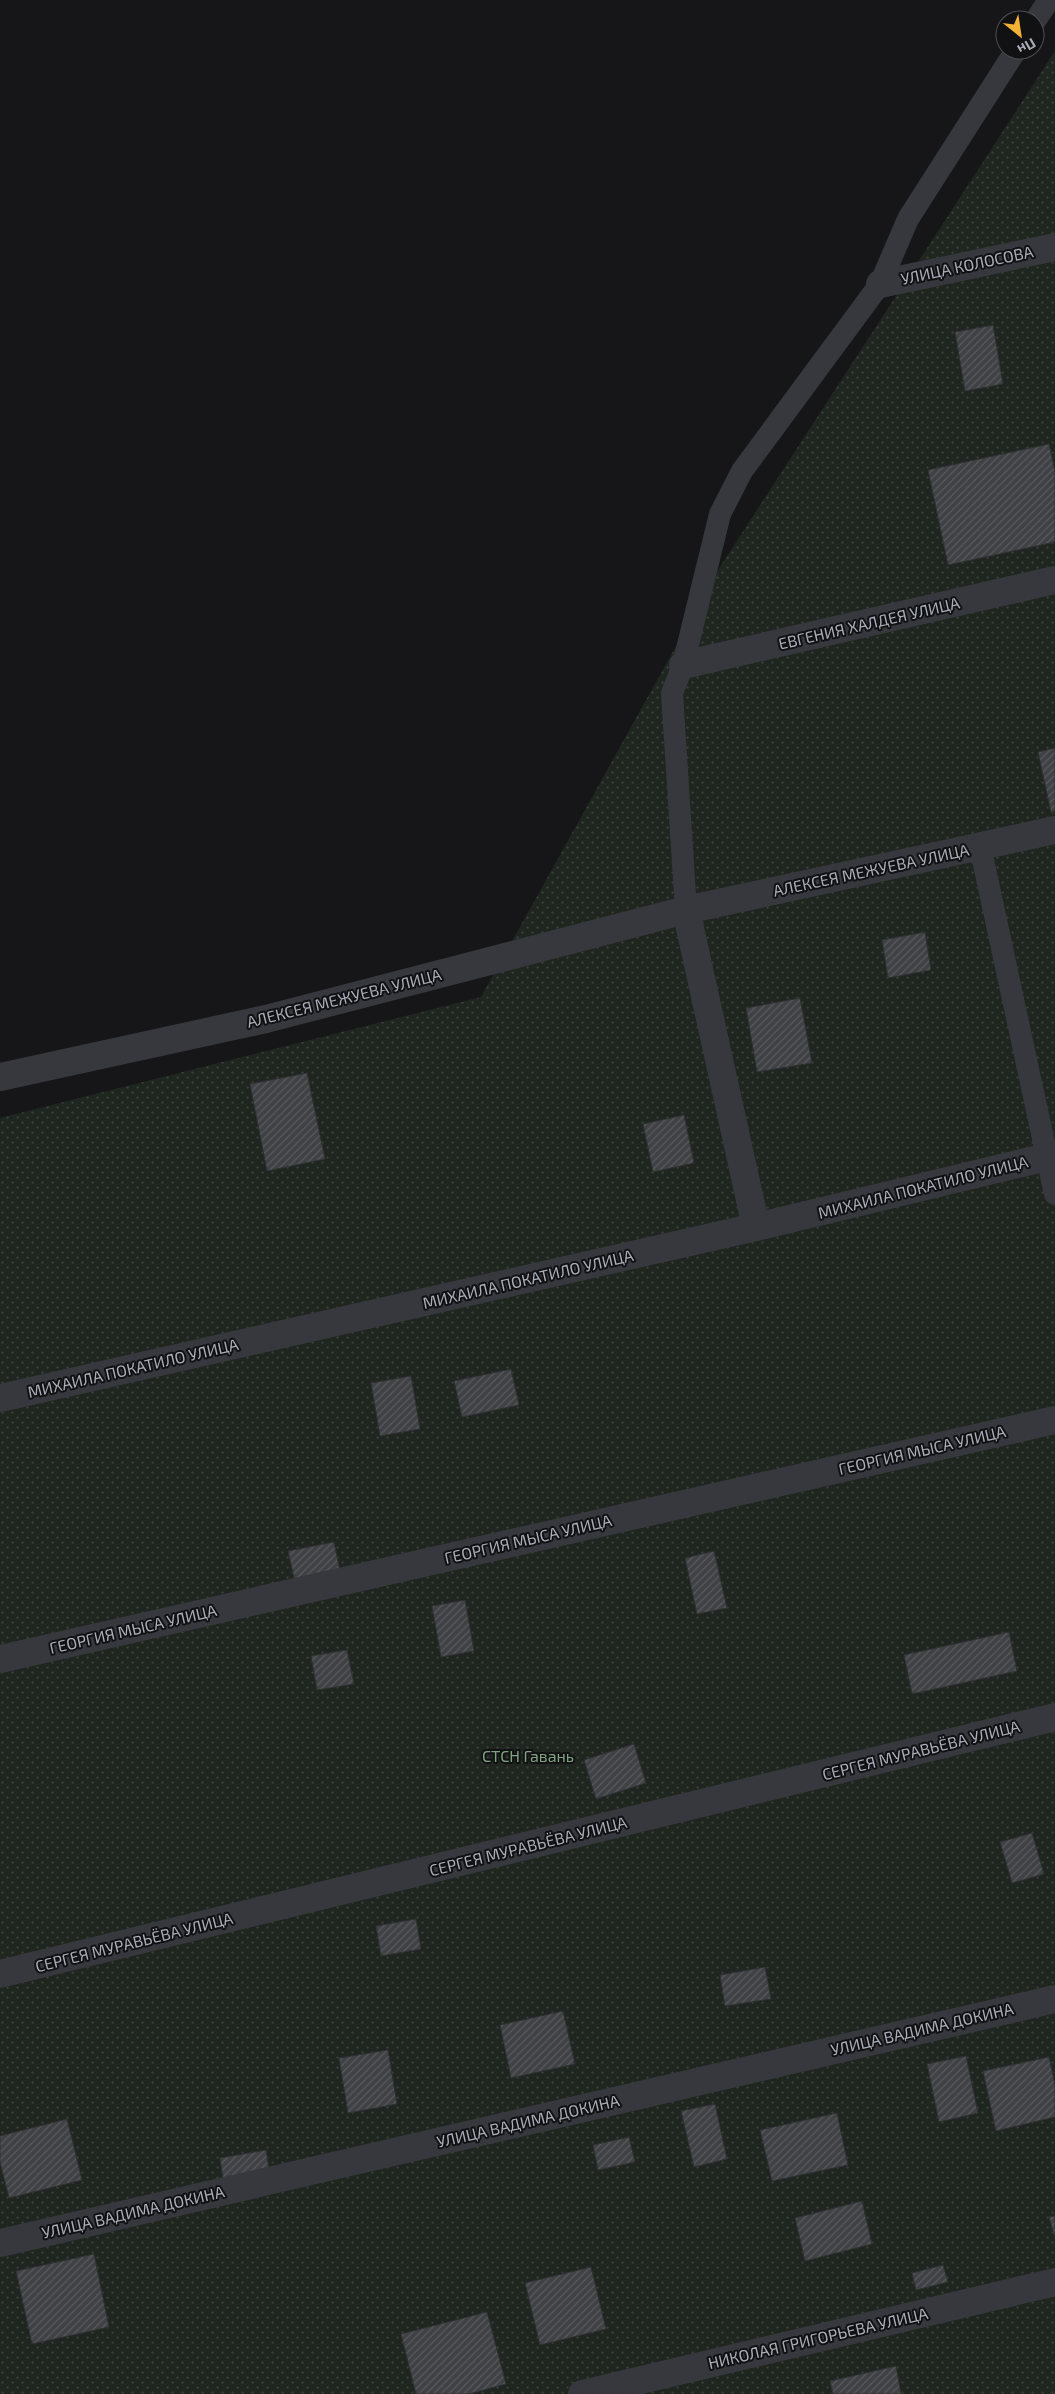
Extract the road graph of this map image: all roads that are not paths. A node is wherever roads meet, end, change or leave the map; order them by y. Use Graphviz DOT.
graph roads {
  1 [pos="1010,60"];
  2 [pos="1055,246"];
  3 [pos="880,284"];
  4 [pos="1055,580"];
  5 [pos="683,665"];
  6 [pos="1055,830"];
  7 [pos="980,846"];
  8 [pos="686,910"];
  9 [pos="0,1077"];
  10 [pos="1050,1156"];
  11 [pos="1055,1194"];
  12 [pos="756,1227"];
  13 [pos="0,1398"];
  14 [pos="1055,1420"];
  15 [pos="0,1659"];
  16 [pos="1055,1717"];
  17 [pos="0,1974"];
  18 [pos="1055,1999"];
  19 [pos="0,2243"];
  20 [pos="1055,2282"];
  21 [pos="582,2394"];
  1 -- 3 [label="lane"];
  2 -- 3 [label="street, УЛИЦА КОЛОСОВА"];
  3 -- 5 [label="lane"];
  4 -- 5 [label="street, ЕВГЕНИЯ ХАЛДЕЯ УЛИЦА"];
  5 -- 8 [label="lane"];
  6 -- 7 [label="street, АЛЕКСЕЯ МЕЖУЕВА УЛИЦА"];
  7 -- 8 [label="street, АЛЕКСЕЯ МЕЖУЕВА УЛИЦА"];
  7 -- 10 [label="lane"];
  8 -- 9 [label="street, АЛЕКСЕЯ МЕЖУЕВА УЛИЦА"];
  8 -- 12 [label="street"];
  10 -- 11 [label="lane"];
  10 -- 12 [label="street, МИХАИЛА ПОКАТИЛО УЛИЦА"];
  12 -- 13 [label="street, МИХАИЛА ПОКАТИЛО УЛИЦА"];
  14 -- 15 [label="street, ГЕОРГИЯ МЫСА УЛИЦА"];
  16 -- 17 [label="street, СЕРГЕЯ МУРАВЬЁВА УЛИЦА"];
  18 -- 19 [label="street, УЛИЦА ВАДИМА ДОКИНА"];
  20 -- 21 [label="street, НИКОЛАЯ ГРИГОРЬЕВА УЛИЦА"];
}
